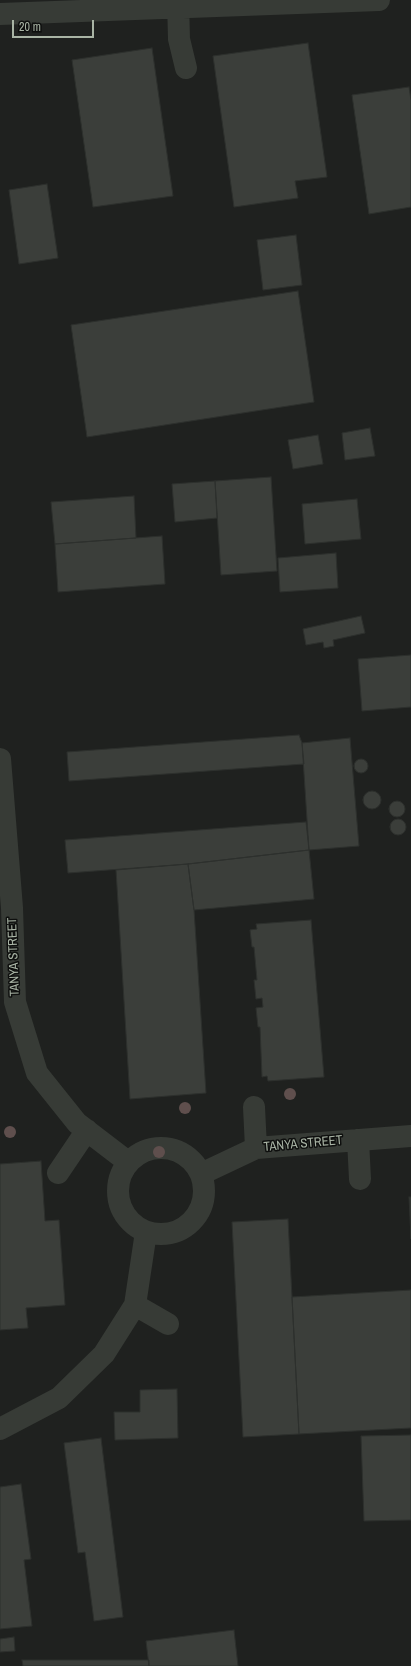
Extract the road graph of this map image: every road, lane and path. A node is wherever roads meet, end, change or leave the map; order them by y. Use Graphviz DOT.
graph roads {
  1 [pos="379,0"];
  2 [pos="178,4"];
  3 [pos="0,14"];
  4 [pos="186,68"];
  5 [pos="0,759"];
  6 [pos="6,908"];
  7 [pos="254,1107"];
  8 [pos="87,1130"];
  9 [pos="411,1136"];
  10 [pos="358,1140"];
  11 [pos="256,1148"];
  12 [pos="128,1162"];
  13 [pos="58,1173"];
  14 [pos="201,1174"];
  15 [pos="360,1179"];
  16 [pos="146,1232"];
  17 [pos="135,1305"];
  18 [pos="168,1324"];
  19 [pos="0,1429"];
  1 -- 2 [label="street"];
  2 -- 3 [label="street"];
  2 -- 4 [label="street"];
  5 -- 6 [label="street, TANYA STREET"];
  6 -- 8 [label="street, TANYA STREET"];
  7 -- 11 [label="street"];
  8 -- 12 [label="street, TANYA STREET"];
  8 -- 13 [label="street"];
  9 -- 10 [label="street, TANYA STREET"];
  10 -- 11 [label="street, TANYA STREET"];
  10 -- 15 [label="street"];
  11 -- 14 [label="street, TANYA STREET"];
  12 -- 14 [label="street"];
  12 -- 16 [label="street"];
  14 -- 16 [label="street"];
  16 -- 17 [label="street"];
  17 -- 18 [label="street"];
  17 -- 19 [label="street"];
}
